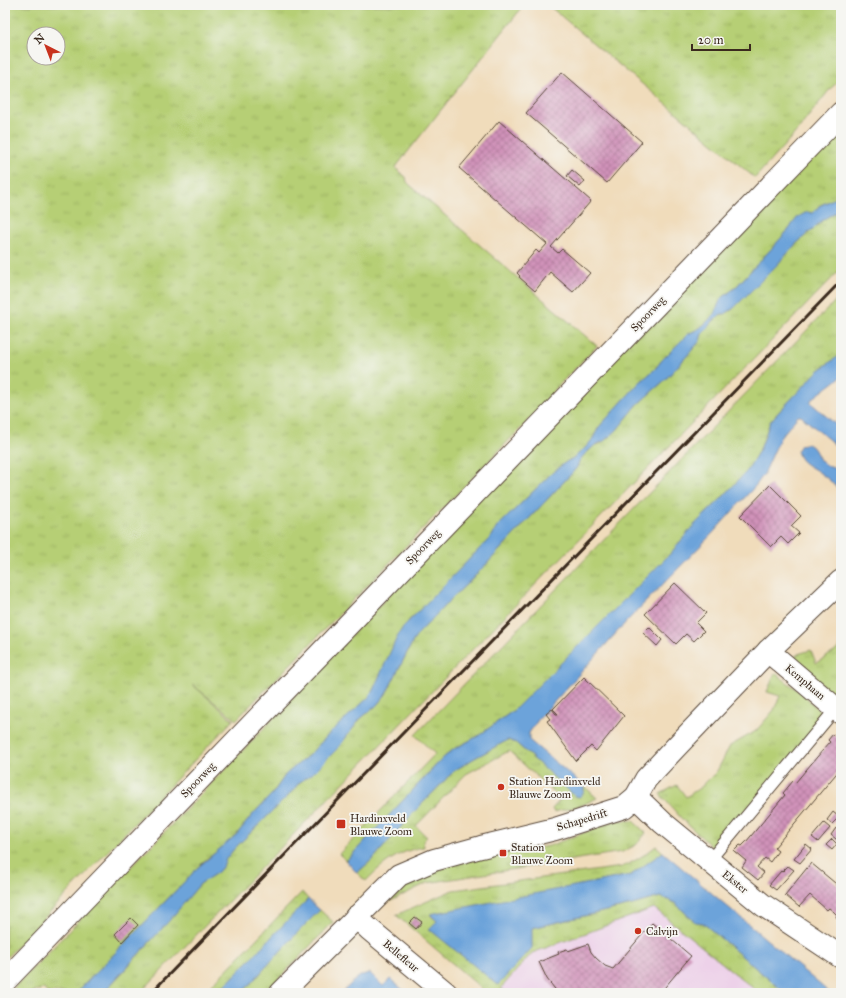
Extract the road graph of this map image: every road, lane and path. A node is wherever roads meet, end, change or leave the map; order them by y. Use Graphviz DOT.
graph roads {
  1 [pos="841,113"];
  2 [pos="841,581"];
  3 [pos="768,651"];
  4 [pos="839,708"];
  5 [pos="636,797"];
  6 [pos="709,861"];
  7 [pos="356,917"];
  8 [pos="841,957"];
  9 [pos="5,981"];
  10 [pos="281,993"];
  11 [pos="446,993"];
  1 -- 9 [label="street, Spoorweg"];
  2 -- 3 [label="street, Schapedrift"];
  3 -- 4 [label="street, Kemphaan"];
  3 -- 5 [label="street, Schapedrift"];
  4 -- 6 [label="lane"];
  5 -- 6 [label="street, Ekster"];
  5 -- 7 [label="street, Schapedrift"];
  6 -- 8 [label="street, Ekster"];
  7 -- 10 [label="street, Schapedrift"];
  7 -- 11 [label="street, Bellefleur"];
}
